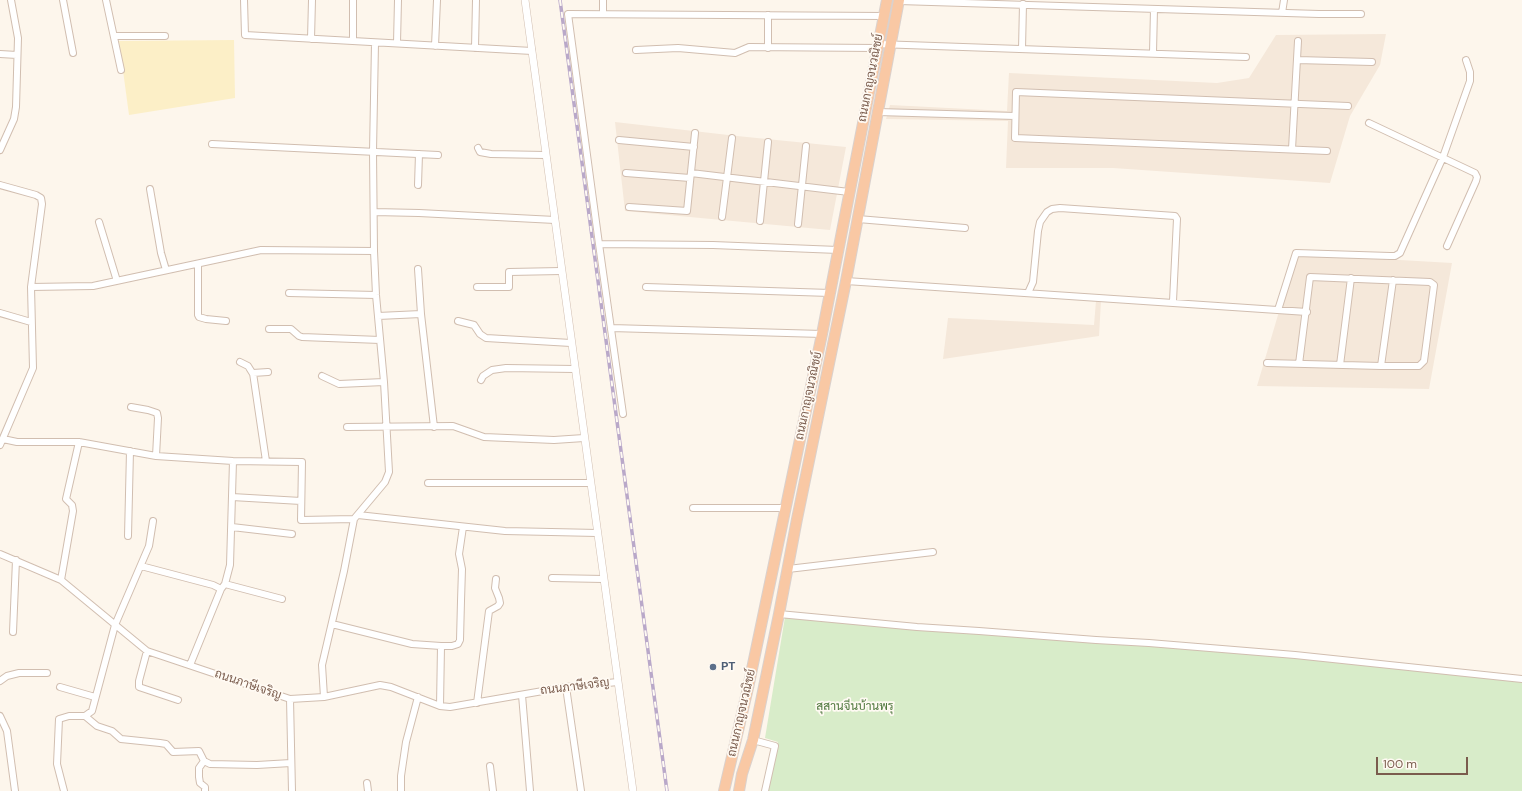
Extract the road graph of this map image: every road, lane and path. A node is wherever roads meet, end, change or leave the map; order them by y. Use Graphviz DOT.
graph roads {
  1 [pos="11,0"];
  2 [pos="64,0"];
  3 [pos="106,0"];
  4 [pos="244,0"];
  5 [pos="312,0"];
  6 [pos="353,0"];
  7 [pos="398,0"];
  8 [pos="437,0"];
  9 [pos="476,0"];
  10 [pos="525,0"];
  11 [pos="603,0"];
  12 [pos="887,0"];
  13 [pos="899,0"];
  14 [pos="1284,0"];
  15 [pos="1023,4"];
  16 [pos="1154,8"];
  17 [pos="1282,13"];
  18 [pos="603,14"];
  19 [pos="1361,14"];
  20 [pos="768,15"];
  21 [pos="884,16"];
  22 [pos="114,36"];
  23 [pos="165,36"];
  24 [pos="311,39"];
  25 [pos="353,41"];
  26 [pos="1298,41"];
  27 [pos="375,43"];
  28 [pos="397,44"];
  29 [pos="891,44"];
  30 [pos="435,46"];
  31 [pos="877,46"];
  32 [pos="475,48"];
  33 [pos="768,48"];
  34 [pos="1022,49"];
  35 [pos="636,50"];
  36 [pos="532,51"];
  37 [pos="73,53"];
  38 [pos="1153,53"];
  39 [pos="0,54"];
  40 [pos="18,56"];
  41 [pos="1246,57"];
  42 [pos="1297,60"];
  43 [pos="1466,60"];
  44 [pos="1372,62"];
  45 [pos="121,70"];
  46 [pos="1294,104"];
  47 [pos="1348,106"];
  48 [pos="878,112"];
  49 [pos="1015,116"];
  50 [pos="1369,123"];
  51 [pos="695,134"];
  52 [pos="732,138"];
  53 [pos="619,140"];
  54 [pos="768,142"];
  55 [pos="212,144"];
  56 [pos="806,146"];
  57 [pos="694,147"];
  58 [pos="478,148"];
  59 [pos="1292,149"];
  60 [pos="0,150"];
  61 [pos="1327,151"];
  62 [pos="373,152"];
  63 [pos="419,154"];
  64 [pos="438,155"];
  65 [pos="545,155"];
  66 [pos="1443,157"];
  67 [pos="626,173"];
  68 [pos="691,175"];
  69 [pos="727,177"];
  70 [pos="764,182"];
  71 [pos="0,185"];
  72 [pos="418,185"];
  73 [pos="803,186"];
  74 [pos="150,189"];
  75 [pos="849,192"];
  76 [pos="629,207"];
  77 [pos="374,212"];
  78 [pos="722,218"];
  79 [pos="858,219"];
  80 [pos="555,220"];
  81 [pos="760,221"];
  82 [pos="99,222"];
  83 [pos="798,224"];
  84 [pos="965,228"];
  85 [pos="599,244"];
  86 [pos="1447,246"];
  87 [pos="838,250"];
  88 [pos="374,251"];
  89 [pos="198,264"];
  90 [pos="166,270"];
  91 [pos="418,270"];
  92 [pos="561,271"];
  93 [pos="1351,278"];
  94 [pos="1394,280"];
  95 [pos="117,281"];
  96 [pos="846,281"];
  97 [pos="477,286"];
  98 [pos="31,287"];
  99 [pos="646,287"];
  100 [pos="289,293"];
  101 [pos="830,293"];
  102 [pos="1028,293"];
  103 [pos="376,295"];
  104 [pos="1173,302"];
  105 [pos="1278,310"];
  106 [pos="1307,312"];
  107 [pos="0,313"];
  108 [pos="421,314"];
  109 [pos="378,316"];
  110 [pos="226,321"];
  111 [pos="458,321"];
  112 [pos="31,322"];
  113 [pos="611,328"];
  114 [pos="269,329"];
  115 [pos="822,334"];
  116 [pos="380,340"];
  117 [pos="571,343"];
  118 [pos="240,362"];
  119 [pos="1267,363"];
  120 [pos="1300,364"];
  121 [pos="1340,365"];
  122 [pos="1381,366"];
  123 [pos="574,369"];
  124 [pos="268,372"];
  125 [pos="253,374"];
  126 [pos="322,376"];
  127 [pos="481,380"];
  128 [pos="384,382"];
  129 [pos="131,407"];
  130 [pos="623,414"];
  131 [pos="347,427"];
  132 [pos="387,427"];
  133 [pos="434,427"];
  134 [pos="584,438"];
  135 [pos="1,442"];
  136 [pos="79,442"];
  137 [pos="130,452"];
  138 [pos="156,456"];
  139 [pos="233,461"];
  140 [pos="266,461"];
  141 [pos="590,483"];
  142 [pos="428,484"];
  143 [pos="232,497"];
  144 [pos="301,501"];
  145 [pos="693,508"];
  146 [pos="785,508"];
  147 [pos="356,517"];
  148 [pos="153,521"];
  149 [pos="232,527"];
  150 [pos="463,527"];
  151 [pos="597,533"];
  152 [pos="292,534"];
  153 [pos="128,536"];
  154 [pos="933,552"];
  155 [pos="0,554"];
  156 [pos="16,560"];
  157 [pos="141,566"];
  158 [pos="788,569"];
  159 [pos="552,578"];
  160 [pos="496,579"];
  161 [pos="603,579"];
  162 [pos="61,580"];
  163 [pos="223,586"];
  164 [pos="282,599"];
  165 [pos="779,614"];
  166 [pos="332,624"];
  167 [pos="115,625"];
  168 [pos="13,632"];
  169 [pos="441,646"];
  170 [pos="147,651"];
  171 [pos="190,665"];
  172 [pos="47,673"];
  173 [pos="1522,679"];
  174 [pos="0,681"];
  175 [pos="618,682"];
  176 [pos="60,687"];
  177 [pos="566,687"];
  178 [pos="522,695"];
  179 [pos="95,697"];
  180 [pos="324,697"];
  181 [pos="418,697"];
  182 [pos="290,699"];
  183 [pos="178,700"];
  184 [pos="477,703"];
  185 [pos="440,706"];
  186 [pos="0,716"];
  187 [pos="85,716"];
  188 [pos="753,740"];
  189 [pos="204,761"];
  190 [pos="291,763"];
  191 [pos="490,766"];
  192 [pos="367,783"];
  193 [pos="15,791"];
  194 [pos="64,791"];
  195 [pos="205,791"];
  196 [pos="292,791"];
  197 [pos="368,791"];
  198 [pos="401,791"];
  199 [pos="493,791"];
  200 [pos="530,791"];
  201 [pos="581,791"];
  202 [pos="632,791"];
  203 [pos="724,791"];
  204 [pos="738,791"];
  205 [pos="765,791"];
  1 -- 40 [label="street"];
  2 -- 37 [label="street"];
  3 -- 22 [label="street"];
  4 -- 24 [label="street"];
  5 -- 24 [label="street"];
  6 -- 25 [label="street"];
  7 -- 28 [label="street"];
  8 -- 30 [label="street"];
  9 -- 32 [label="street"];
  10 -- 36 [label="street"];
  11 -- 18 [label="street"];
  12 -- 21 [label="highway, ถนนกาญจนวณิชย์"];
  13 -- 15 [label="street"];
  13 -- 29 [label="highway, ถนนกาญจนวณิชย์"];
  14 -- 17 [label="street"];
  15 -- 16 [label="street"];
  15 -- 34 [label="street"];
  16 -- 17 [label="street"];
  16 -- 38 [label="street"];
  17 -- 19 [label="street"];
  18 -- 20 [label="street"];
  18 -- 85 [label="street"];
  20 -- 21 [label="street"];
  20 -- 33 [label="street"];
  21 -- 31 [label="highway, ถนนกาญจนวณิชย์"];
  22 -- 23 [label="street"];
  22 -- 45 [label="street"];
  24 -- 25 [label="street"];
  25 -- 27 [label="street"];
  26 -- 42 [label="street"];
  27 -- 28 [label="street"];
  27 -- 62 [label="street"];
  28 -- 30 [label="street"];
  29 -- 31 [label="street"];
  29 -- 34 [label="street"];
  29 -- 48 [label="highway, ถนนกาญจนวณิชย์"];
  30 -- 32 [label="street"];
  31 -- 33 [label="street"];
  31 -- 75 [label="highway, ถนนกาญจนวณิชย์"];
  32 -- 36 [label="street"];
  33 -- 35 [label="street"];
  34 -- 38 [label="street"];
  36 -- 65 [label="street"];
  38 -- 41 [label="street"];
  39 -- 40 [label="street"];
  40 -- 60 [label="street"];
  42 -- 44 [label="street"];
  42 -- 46 [label="street"];
  43 -- 66 [label="street"];
  46 -- 47 [label="street"];
  46 -- 49 [label="street"];
  46 -- 59 [label="street"];
  48 -- 49 [label="street"];
  48 -- 79 [label="highway, ถนนกาญจนวณิชย์"];
  49 -- 59 [label="street"];
  50 -- 66 [label="street"];
  51 -- 57 [label="street"];
  52 -- 69 [label="street"];
  53 -- 57 [label="street"];
  54 -- 70 [label="street"];
  55 -- 62 [label="street"];
  56 -- 73 [label="street"];
  57 -- 68 [label="street"];
  58 -- 65 [label="street"];
  59 -- 61 [label="street"];
  62 -- 63 [label="street"];
  62 -- 77 [label="street"];
  63 -- 64 [label="street"];
  63 -- 72 [label="street"];
  65 -- 80 [label="street"];
  66 -- 86 [label="street"];
  66 -- 105 [label="street"];
  67 -- 68 [label="street"];
  68 -- 69 [label="street"];
  68 -- 76 [label="street"];
  69 -- 70 [label="street"];
  69 -- 78 [label="street"];
  70 -- 73 [label="street"];
  70 -- 81 [label="street"];
  71 -- 98 [label="street"];
  73 -- 75 [label="street"];
  73 -- 83 [label="street"];
  74 -- 90 [label="street"];
  75 -- 87 [label="highway, ถนนกาญจนวณิชย์"];
  77 -- 80 [label="street"];
  77 -- 88 [label="street"];
  79 -- 84 [label="street"];
  79 -- 96 [label="highway, ถนนกาญจนวณิชย์"];
  80 -- 92 [label="street"];
  82 -- 95 [label="street"];
  85 -- 87 [label="street"];
  85 -- 113 [label="street"];
  87 -- 101 [label="highway, ถนนกาญจนวณิชย์"];
  88 -- 89 [label="street"];
  88 -- 103 [label="street"];
  89 -- 90 [label="street"];
  89 -- 110 [label="street"];
  90 -- 95 [label="street"];
  91 -- 108 [label="street"];
  92 -- 97 [label="street"];
  92 -- 117 [label="street"];
  93 -- 94 [label="street"];
  93 -- 106 [label="street"];
  93 -- 121 [label="street"];
  94 -- 122 [label="street"];
  94 -- 122 [label="street"];
  95 -- 98 [label="street"];
  96 -- 102 [label="street"];
  96 -- 158 [label="highway, ถนนกาญจนวณิชย์"];
  98 -- 112 [label="street"];
  99 -- 101 [label="street"];
  100 -- 103 [label="street"];
  101 -- 115 [label="highway, ถนนกาญจนวณิชย์"];
  102 -- 104 [label="street"];
  102 -- 104 [label="street"];
  103 -- 109 [label="street"];
  104 -- 105 [label="street"];
  105 -- 106 [label="street"];
  106 -- 120 [label="street"];
  107 -- 112 [label="street"];
  108 -- 109 [label="street"];
  108 -- 133 [label="street"];
  109 -- 116 [label="street"];
  111 -- 117 [label="street"];
  112 -- 135 [label="street"];
  113 -- 115 [label="street"];
  113 -- 130 [label="street"];
  114 -- 116 [label="street"];
  115 -- 146 [label="highway, ถนนกาญจนวณิชย์"];
  116 -- 128 [label="street"];
  117 -- 123 [label="street"];
  118 -- 125 [label="street"];
  119 -- 120 [label="street"];
  120 -- 121 [label="street"];
  121 -- 122 [label="street"];
  123 -- 127 [label="street"];
  123 -- 134 [label="street"];
  124 -- 125 [label="street"];
  125 -- 140 [label="street"];
  126 -- 128 [label="street"];
  128 -- 132 [label="street"];
  129 -- 138 [label="street"];
  131 -- 132 [label="street"];
  132 -- 133 [label="street"];
  132 -- 147 [label="street"];
  133 -- 134 [label="street"];
  134 -- 141 [label="street"];
  135 -- 136 [label="street"];
  136 -- 137 [label="street"];
  136 -- 162 [label="street"];
  137 -- 138 [label="street"];
  137 -- 153 [label="street"];
  138 -- 139 [label="street"];
  139 -- 140 [label="street"];
  139 -- 143 [label="street"];
  140 -- 144 [label="street"];
  141 -- 142 [label="street"];
  141 -- 151 [label="street"];
  143 -- 144 [label="street"];
  143 -- 149 [label="street"];
  144 -- 147 [label="street"];
  145 -- 146 [label="street"];
  146 -- 203 [label="highway, ถนนกาญจนวณิชย์"];
  147 -- 150 [label="street"];
  147 -- 166 [label="street"];
  148 -- 157 [label="street"];
  149 -- 152 [label="street"];
  149 -- 163 [label="street"];
  150 -- 151 [label="street"];
  150 -- 169 [label="street"];
  151 -- 161 [label="street"];
  154 -- 158 [label="street"];
  155 -- 156 [label="street, ถนนภาษีเจริญ"];
  156 -- 162 [label="street, ถนนภาษีเจริญ"];
  156 -- 168 [label="street"];
  157 -- 163 [label="street"];
  157 -- 167 [label="street"];
  158 -- 165 [label="highway, ถนนกาญจนวณิชย์"];
  159 -- 161 [label="street"];
  160 -- 184 [label="street"];
  161 -- 175 [label="street"];
  162 -- 167 [label="street, ถนนภาษีเจริญ"];
  163 -- 164 [label="street"];
  163 -- 171 [label="street"];
  165 -- 173 [label="street"];
  165 -- 188 [label="highway, ถนนกาญจนวณิชย์"];
  166 -- 169 [label="street"];
  166 -- 180 [label="street"];
  167 -- 170 [label="street, ถนนภาษีเจริญ"];
  167 -- 179 [label="street"];
  169 -- 185 [label="street"];
  170 -- 171 [label="street, ถนนภาษีเจริญ"];
  170 -- 183 [label="street"];
  171 -- 182 [label="street, ถนนภาษีเจริญ"];
  172 -- 174 [label="street"];
  175 -- 177 [label="street, ถนนภาษีเจริญ"];
  175 -- 202 [label="street"];
  176 -- 179 [label="street"];
  177 -- 178 [label="street, ถนนภาษีเจริญ"];
  177 -- 201 [label="street"];
  178 -- 184 [label="street, ถนนภาษีเจริญ"];
  178 -- 200 [label="street"];
  179 -- 187 [label="street"];
  180 -- 181 [label="street, ถนนภาษีเจริญ"];
  180 -- 182 [label="street, ถนนภาษีเจริญ"];
  181 -- 185 [label="street, ถนนภาษีเจริญ"];
  181 -- 198 [label="street"];
  182 -- 190 [label="street"];
  184 -- 185 [label="street, ถนนภาษีเจริญ"];
  186 -- 193 [label="street"];
  187 -- 189 [label="street"];
  187 -- 194 [label="street"];
  188 -- 204 [label="highway, ถนนกาญจนวณิชย์"];
  188 -- 205 [label="street"];
  189 -- 190 [label="street"];
  189 -- 195 [label="street"];
  190 -- 196 [label="street"];
  191 -- 199 [label="street"];
  192 -- 197 [label="street"];
}
